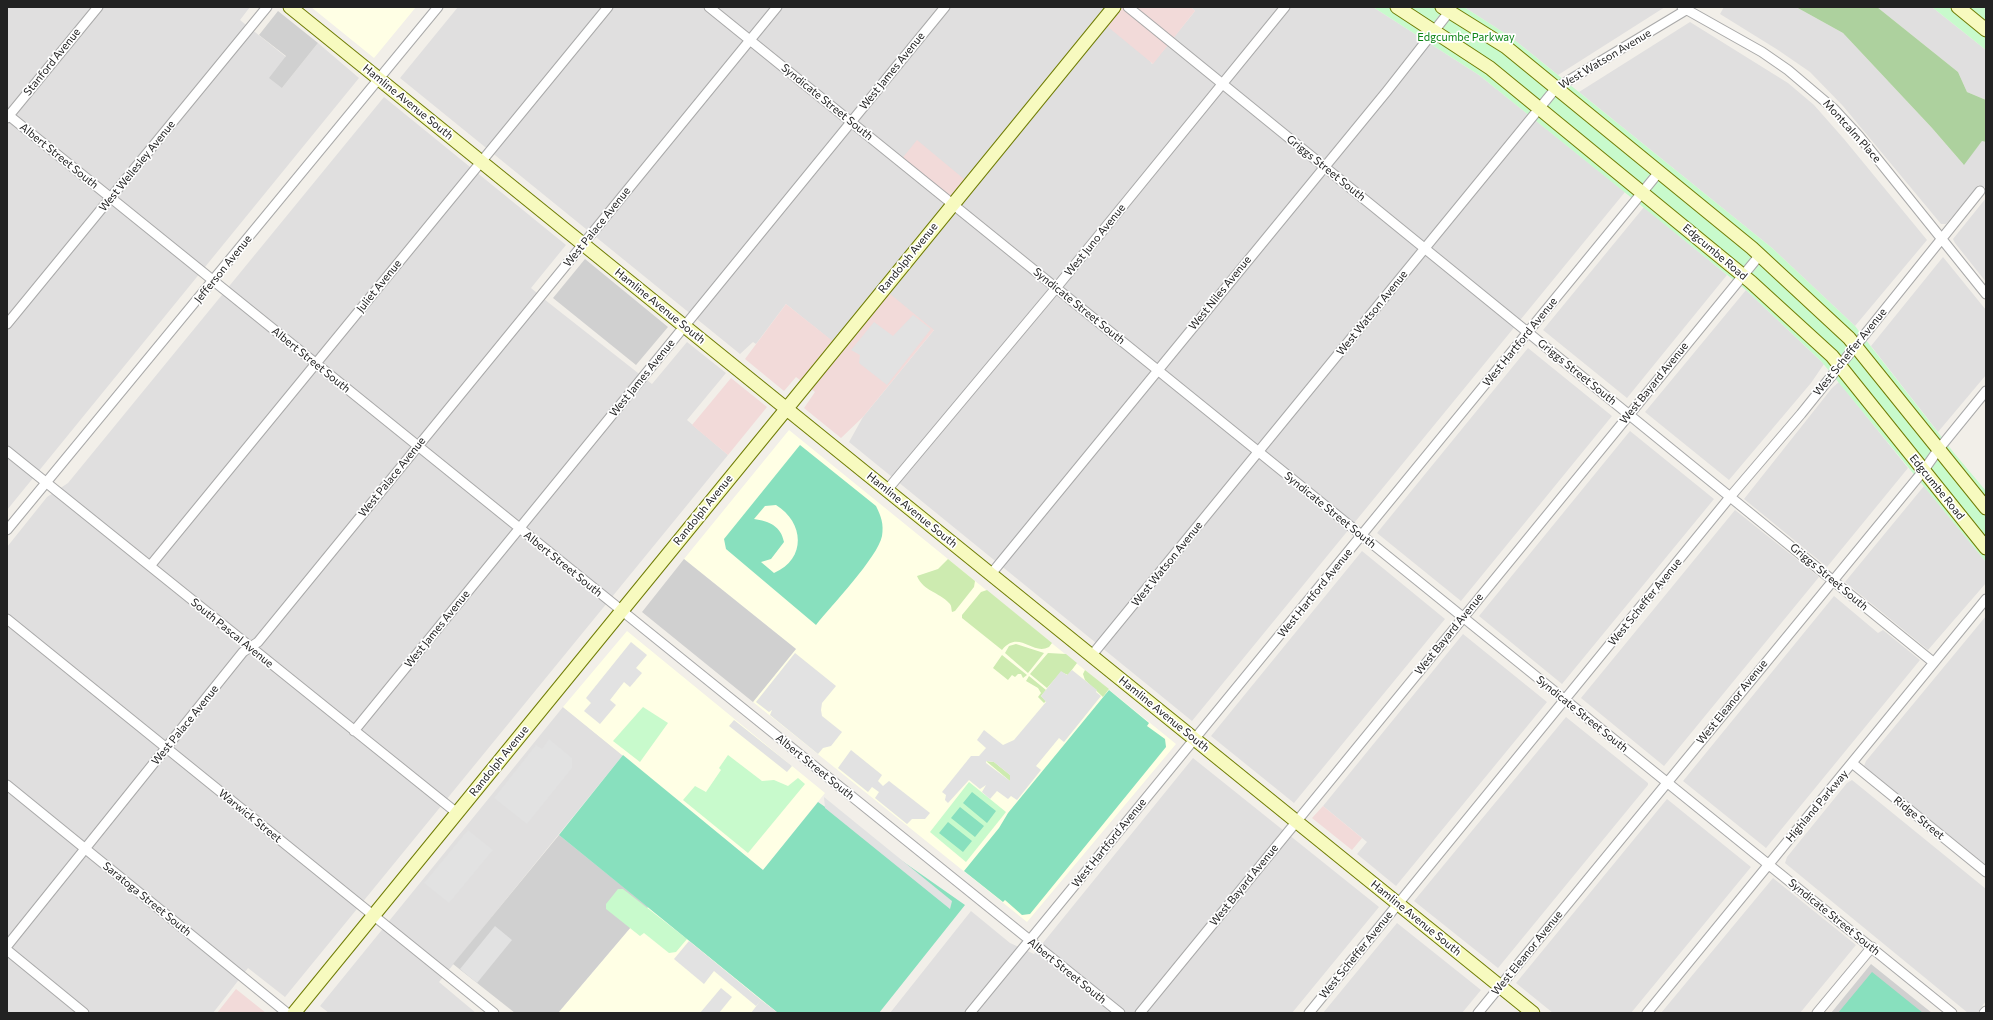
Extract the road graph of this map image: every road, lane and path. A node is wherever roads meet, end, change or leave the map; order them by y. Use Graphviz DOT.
graph roads {
  1 [pos="98,7"];
  2 [pos="267,7"];
  3 [pos="290,7"];
  4 [pos="438,7"];
  5 [pos="608,7"];
  6 [pos="709,7"];
  7 [pos="777,7"];
  8 [pos="945,7"];
  9 [pos="1114,7"];
  10 [pos="1128,7"];
  11 [pos="1285,7"];
  12 [pos="1397,7"];
  13 [pos="1958,7"];
  14 [pos="1684,8"];
  15 [pos="1446,9"];
  16 [pos="1986,30"];
  17 [pos="1434,31"];
  18 [pos="750,40"];
  19 [pos="379,79"];
  20 [pos="1222,84"];
  21 [pos="1556,88"];
  22 [pos="1540,109"];
  23 [pos="8,116"];
  24 [pos="851,122"];
  25 [pos="482,162"];
  26 [pos="1324,166"];
  27 [pos="1659,172"];
  28 [pos="1980,191"];
  29 [pos="1642,192"];
  30 [pos="111,198"];
  31 [pos="952,204"];
  32 [pos="1942,240"];
  33 [pos="583,244"];
  34 [pos="1425,249"];
  35 [pos="1759,256"];
  36 [pos="1743,274"];
  37 [pos="214,281"];
  38 [pos="1056,288"];
  39 [pos="1986,294"];
  40 [pos="7,324"];
  41 [pos="684,326"];
  42 [pos="1528,332"];
  43 [pos="1856,345"];
  44 [pos="315,363"];
  45 [pos="1839,365"];
  46 [pos="1158,370"];
  47 [pos="1986,392"];
  48 [pos="786,408"];
  49 [pos="1628,414"];
  50 [pos="418,446"];
  51 [pos="1938,450"];
  52 [pos="7,451"];
  53 [pos="1259,452"];
  54 [pos="1924,470"];
  55 [pos="47,483"];
  56 [pos="887,490"];
  57 [pos="1730,497"];
  58 [pos="1986,508"];
  59 [pos="520,528"];
  60 [pos="7,530"];
  61 [pos="1361,535"];
  62 [pos="1986,548"];
  63 [pos="150,566"];
  64 [pos="991,574"];
  65 [pos="1832,580"];
  66 [pos="1986,599"];
  67 [pos="622,611"];
  68 [pos="1462,617"];
  69 [pos="7,619"];
  70 [pos="250,647"];
  71 [pos="1092,655"];
  72 [pos="1933,662"];
  73 [pos="1565,700"];
  74 [pos="354,731"];
  75 [pos="1195,739"];
  76 [pos="166,748"];
  77 [pos="1852,763"];
  78 [pos="1666,783"];
  79 [pos="7,785"];
  80 [pos="457,814"];
  81 [pos="1296,821"];
  82 [pos="85,849"];
  83 [pos="1768,865"];
  84 [pos="1986,872"];
  85 [pos="1398,903"];
  86 [pos="373,916"];
  87 [pos="1030,940"];
  88 [pos="7,946"];
  89 [pos="1872,947"];
  90 [pos="7,950"];
  91 [pos="1499,987"];
  92 [pos="84,1013"];
  93 [pos="287,1013"];
  94 [pos="294,1013"];
  95 [pos="494,1013"];
  96 [pos="970,1013"];
  97 [pos="1120,1013"];
  98 [pos="1140,1013"];
  99 [pos="1309,1013"];
  100 [pos="1478,1013"];
  101 [pos="1533,1013"];
  102 [pos="1647,1013"];
  103 [pos="1817,1013"];
  104 [pos="1952,1013"];
  1 -- 23 [label="street, Stanford Avenue"];
  2 -- 30 [label="street, West Wellesley Avenue"];
  3 -- 19 [label="street, Hamline Avenue South"];
  4 -- 19 [label="street, Jefferson Avenue"];
  5 -- 25 [label="street, Juliet Avenue"];
  6 -- 18 [label="street, Syndicate Street South"];
  7 -- 18 [label="street, West Palace Avenue"];
  8 -- 24 [label="street, West James Avenue"];
  9 -- 31 [label="street, Randolph Avenue"];
  10 -- 20 [label="street, Griggs Street South"];
  11 -- 20 [label="street, West Juno Avenue"];
  12 -- 17 [label="street, Edgcumbe Road"];
  13 -- 16 [label="street"];
  14 -- 21 [label="street, West Watson Avenue"];
  14 -- 32 [label="street, Montcalm Place"];
  15 -- 17 [label="street, West Niles Avenue"];
  15 -- 21 [label="street"];
  17 -- 22 [label="street, Edgcumbe Road"];
  17 -- 26 [label="street, West Niles Avenue"];
  18 -- 24 [label="street, Syndicate Street South"];
  18 -- 33 [label="street, West Palace Avenue"];
  19 -- 25 [label="street, Hamline Avenue South"];
  19 -- 37 [label="street, Jefferson Avenue"];
  20 -- 26 [label="street, Griggs Street South"];
  20 -- 38 [label="street, West Juno Avenue"];
  21 -- 22 [label="street, West Watson Avenue"];
  21 -- 27 [label="street"];
  22 -- 29 [label="street, Edgcumbe Road"];
  22 -- 34 [label="street, West Watson Avenue"];
  23 -- 30 [label="street, Albert Street South"];
  24 -- 31 [label="street, Syndicate Street South"];
  24 -- 41 [label="street, West James Avenue"];
  25 -- 33 [label="street, Hamline Avenue South"];
  25 -- 44 [label="street, Juliet Avenue"];
  26 -- 34 [label="street, Griggs Street South"];
  26 -- 46 [label="street, West Niles Avenue"];
  27 -- 29 [label="street, West Hartford Avenue"];
  27 -- 35 [label="street"];
  28 -- 32 [label="street, West Scheffer Avenue"];
  29 -- 36 [label="street, Edgcumbe Road"];
  29 -- 42 [label="street, West Hartford Avenue"];
  30 -- 37 [label="street, Albert Street South"];
  30 -- 40 [label="street, West Wellesley Avenue"];
  31 -- 38 [label="street, Syndicate Street South"];
  31 -- 48 [label="street, Randolph Avenue"];
  32 -- 39 [label="street, Montcalm Place"];
  32 -- 43 [label="street, West Scheffer Avenue"];
  33 -- 41 [label="street, Hamline Avenue South"];
  33 -- 50 [label="street, West Palace Avenue"];
  34 -- 42 [label="street, Griggs Street South"];
  34 -- 53 [label="street, West Watson Avenue"];
  35 -- 36 [label="street, West Bayard Avenue"];
  35 -- 43 [label="street"];
  36 -- 45 [label="street, Edgcumbe Road"];
  36 -- 49 [label="street, West Bayard Avenue"];
  37 -- 44 [label="street, Albert Street South"];
  37 -- 55 [label="street, Jefferson Avenue"];
  38 -- 46 [label="street, Syndicate Street South"];
  38 -- 56 [label="street, West Juno Avenue"];
  41 -- 48 [label="street, Hamline Avenue South"];
  41 -- 59 [label="street, West James Avenue"];
  42 -- 49 [label="street, Griggs Street South"];
  42 -- 61 [label="street, West Hartford Avenue"];
  43 -- 45 [label="street, West Scheffer Avenue"];
  43 -- 51 [label="street"];
  44 -- 50 [label="street, Albert Street South"];
  44 -- 63 [label="street, Juliet Avenue"];
  45 -- 54 [label="street, Edgcumbe Road"];
  45 -- 57 [label="street, West Scheffer Avenue"];
  46 -- 53 [label="street, Syndicate Street South"];
  46 -- 64 [label="street, West Niles Avenue"];
  47 -- 51 [label="street, West Eleanor Avenue"];
  48 -- 56 [label="street, Hamline Avenue South"];
  48 -- 67 [label="street, Randolph Avenue"];
  49 -- 57 [label="street, Griggs Street South"];
  49 -- 68 [label="street, West Bayard Avenue"];
  50 -- 59 [label="street, Albert Street South"];
  50 -- 70 [label="street, West Palace Avenue"];
  51 -- 54 [label="street, West Eleanor Avenue"];
  51 -- 58 [label="street"];
  52 -- 55 [label="street, South Pascal Avenue"];
  53 -- 61 [label="street, Syndicate Street South"];
  53 -- 71 [label="street, West Watson Avenue"];
  54 -- 62 [label="street, Edgcumbe Road"];
  54 -- 65 [label="street, West Eleanor Avenue"];
  55 -- 60 [label="street, Jefferson Avenue"];
  55 -- 63 [label="street, South Pascal Avenue"];
  56 -- 64 [label="street, Hamline Avenue South"];
  57 -- 65 [label="street, Griggs Street South"];
  57 -- 73 [label="street, West Scheffer Avenue"];
  59 -- 67 [label="street, Albert Street South"];
  59 -- 74 [label="street, West James Avenue"];
  61 -- 68 [label="street, Syndicate Street South"];
  61 -- 75 [label="street, West Hartford Avenue"];
  63 -- 70 [label="street, South Pascal Avenue"];
  64 -- 71 [label="street, Hamline Avenue South"];
  65 -- 72 [label="street, Griggs Street South"];
  65 -- 78 [label="street, West Eleanor Avenue"];
  66 -- 72 [label="street, Highland Parkway"];
  67 -- 80 [label="street, Randolph Avenue"];
  67 -- 87 [label="street, Albert Street South"];
  68 -- 73 [label="street, Syndicate Street South"];
  68 -- 81 [label="street, West Bayard Avenue"];
  69 -- 76 [label="street, Warwick Street"];
  70 -- 74 [label="street, South Pascal Avenue"];
  70 -- 76 [label="street, West Palace Avenue"];
  71 -- 75 [label="street, Hamline Avenue South"];
  72 -- 77 [label="street, Highland Parkway"];
  73 -- 78 [label="street, Syndicate Street South"];
  73 -- 85 [label="street, West Scheffer Avenue"];
  74 -- 80 [label="street, South Pascal Avenue"];
  75 -- 81 [label="street, Hamline Avenue South"];
  75 -- 87 [label="street, West Hartford Avenue"];
  76 -- 82 [label="street, West Palace Avenue"];
  76 -- 86 [label="street, Warwick Street"];
  77 -- 83 [label="street, Highland Parkway"];
  77 -- 84 [label="street, Ridge Street"];
  78 -- 83 [label="street, Syndicate Street South"];
  78 -- 91 [label="street, West Eleanor Avenue"];
  79 -- 82 [label="street, Saratoga Street South"];
  80 -- 86 [label="street, Randolph Avenue"];
  81 -- 85 [label="street, Hamline Avenue South"];
  81 -- 98 [label="street, West Bayard Avenue"];
  82 -- 88 [label="street, West Palace Avenue"];
  82 -- 93 [label="street, Saratoga Street South"];
  83 -- 89 [label="street, Syndicate Street South"];
  83 -- 102 [label="street, Highland Parkway"];
  85 -- 91 [label="street, Hamline Avenue South"];
  85 -- 99 [label="street, West Scheffer Avenue"];
  86 -- 94 [label="street, Randolph Avenue"];
  86 -- 95 [label="street, Warwick Street"];
  87 -- 96 [label="street, West Hartford Avenue"];
  87 -- 97 [label="street, Albert Street South"];
  89 -- 103 [label="street"];
  89 -- 104 [label="street, Syndicate Street South"];
  90 -- 92 [label="street"];
  91 -- 100 [label="street, West Eleanor Avenue"];
  91 -- 101 [label="street, Hamline Avenue South"];
}
